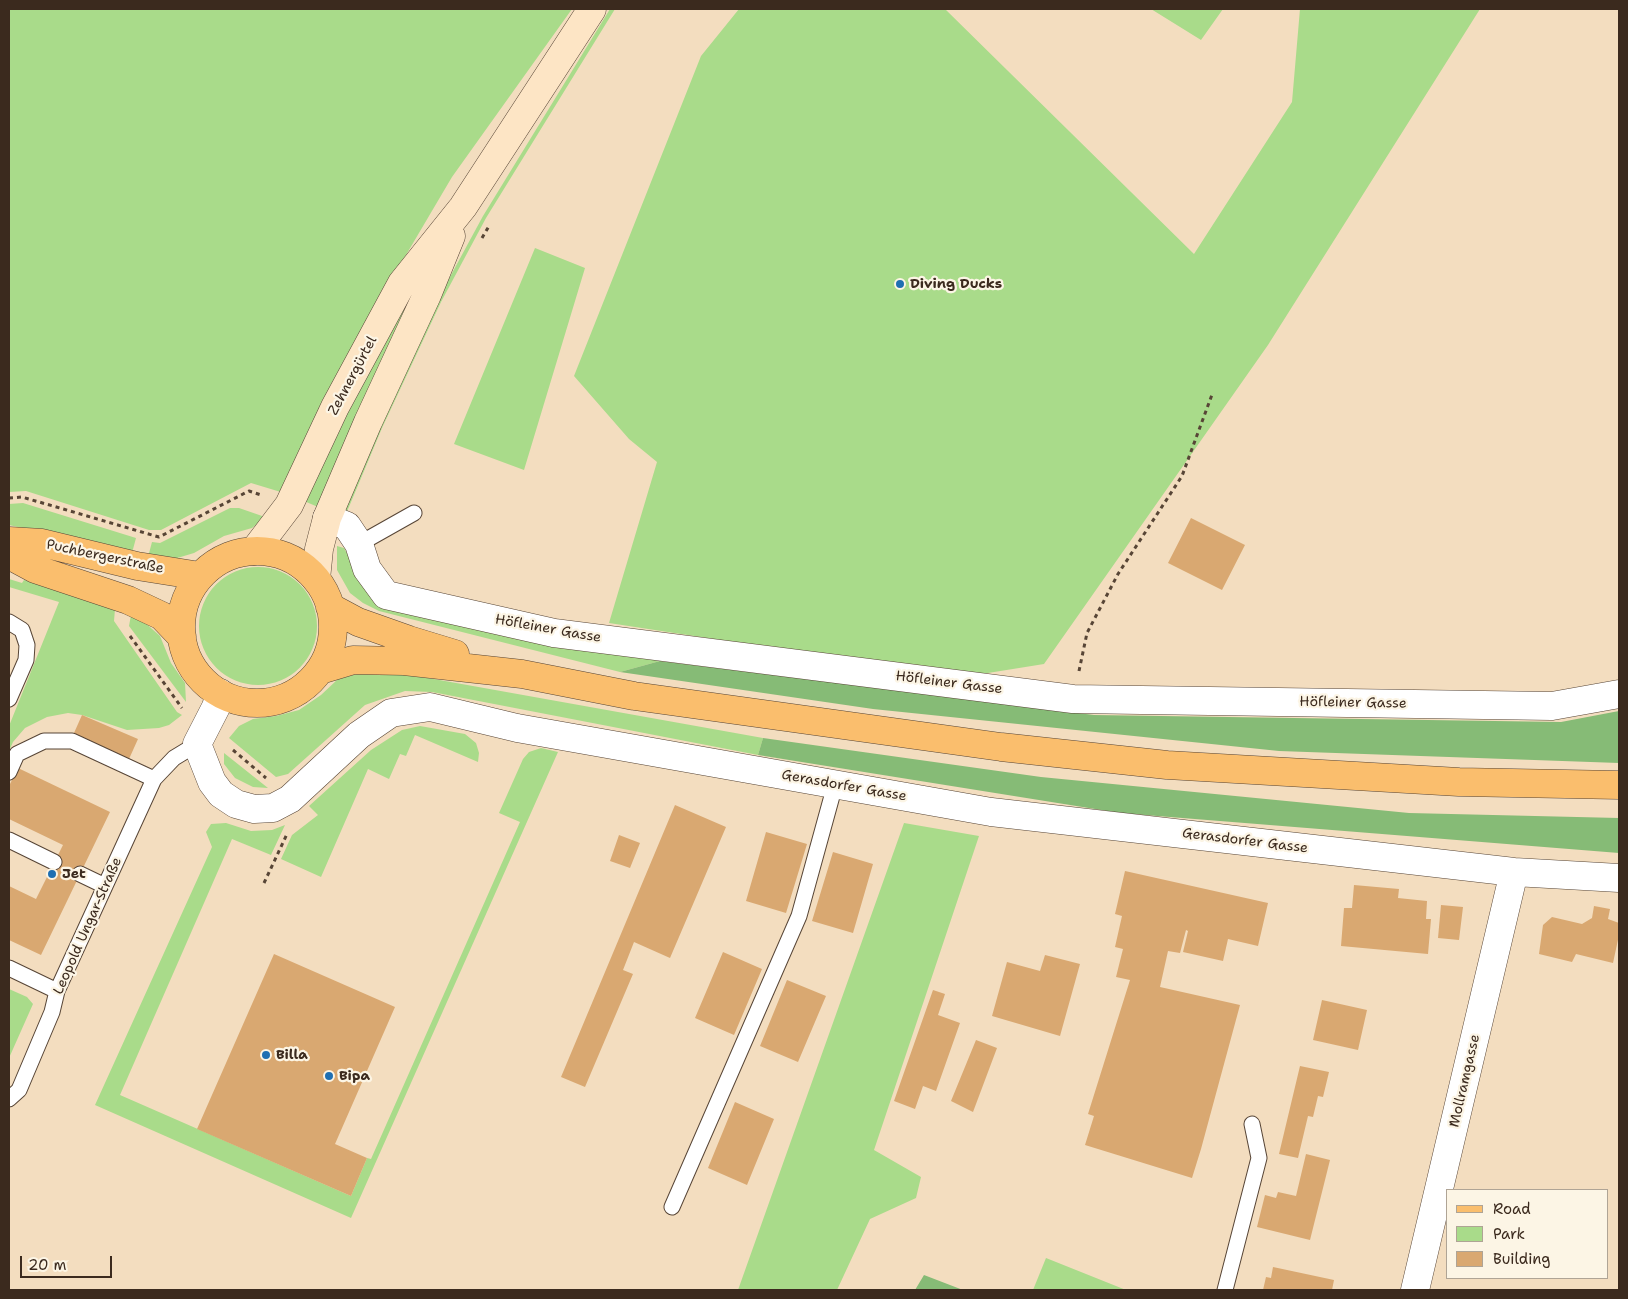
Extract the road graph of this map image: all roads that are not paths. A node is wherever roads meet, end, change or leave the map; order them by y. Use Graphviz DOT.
graph roads {
  1 [pos="592,9"];
  2 [pos="463,207"];
  3 [pos="414,514"];
  4 [pos="327,518"];
  5 [pos="9,541"];
  6 [pos="359,544"];
  7 [pos="254,551"];
  8 [pos="9,555"];
  9 [pos="200,576"];
  10 [pos="316,579"];
  11 [pos="330,607"];
  12 [pos="9,622"];
  13 [pos="182,638"];
  14 [pos="320,670"];
  15 [pos="522,674"];
  16 [pos="220,693"];
  17 [pos="1619,694"];
  18 [pos="9,699"];
  19 [pos="197,744"];
  20 [pos="9,772"];
  21 [pos="154,779"];
  22 [pos="835,785"];
  23 [pos="1619,785"];
  24 [pos="9,840"];
  25 [pos="54,862"];
  26 [pos="1514,872"];
  27 [pos="80,874"];
  28 [pos="1619,878"];
  29 [pos="105,886"];
  30 [pos="9,968"];
  31 [pos="57,991"];
  32 [pos="9,1098"];
  33 [pos="1252,1124"];
  34 [pos="672,1207"];
  35 [pos="1225,1290"];
  36 [pos="1415,1290"];
  1 -- 2 [label="main road, Zehnergürtel"];
  2 -- 4 [label="main road, Zehnergürtel"];
  2 -- 7 [label="main road, Zehnergürtel"];
  3 -- 6 [label="lane"];
  4 -- 6 [label="street, Höfleiner Gasse"];
  4 -- 10 [label="main road, Zehnergürtel"];
  5 -- 9 [label="main road, Puchbergerstraße"];
  6 -- 17 [label="street, Höfleiner Gasse"];
  7 -- 9 [label="main road"];
  7 -- 10 [label="main road"];
  8 -- 13 [label="main road, Puchbergerstraße"];
  9 -- 13 [label="main road"];
  10 -- 11 [label="main road"];
  11 -- 14 [label="main road"];
  11 -- 15 [label="main road"];
  12 -- 18 [label="lane"];
  13 -- 16 [label="main road"];
  14 -- 15 [label="main road"];
  14 -- 16 [label="main road"];
  15 -- 23 [label="main road"];
  16 -- 19 [label="street"];
  19 -- 21 [label="lane, Leopold Ungar-Straße"];
  19 -- 22 [label="street, Gerasdorfer Gasse"];
  20 -- 21 [label="lane"];
  21 -- 29 [label="lane, Leopold Ungar-Straße"];
  22 -- 26 [label="street, Gerasdorfer Gasse"];
  22 -- 34 [label="lane"];
  24 -- 25 [label="lane"];
  26 -- 28 [label="street, Gerasdorfer Gasse"];
  26 -- 36 [label="street, Mollramgasse"];
  27 -- 29 [label="lane"];
  29 -- 31 [label="lane, Leopold Ungar-Straße"];
  30 -- 31 [label="lane"];
  31 -- 32 [label="lane, Leopold Ungar-Straße"];
  33 -- 35 [label="lane"];
}
